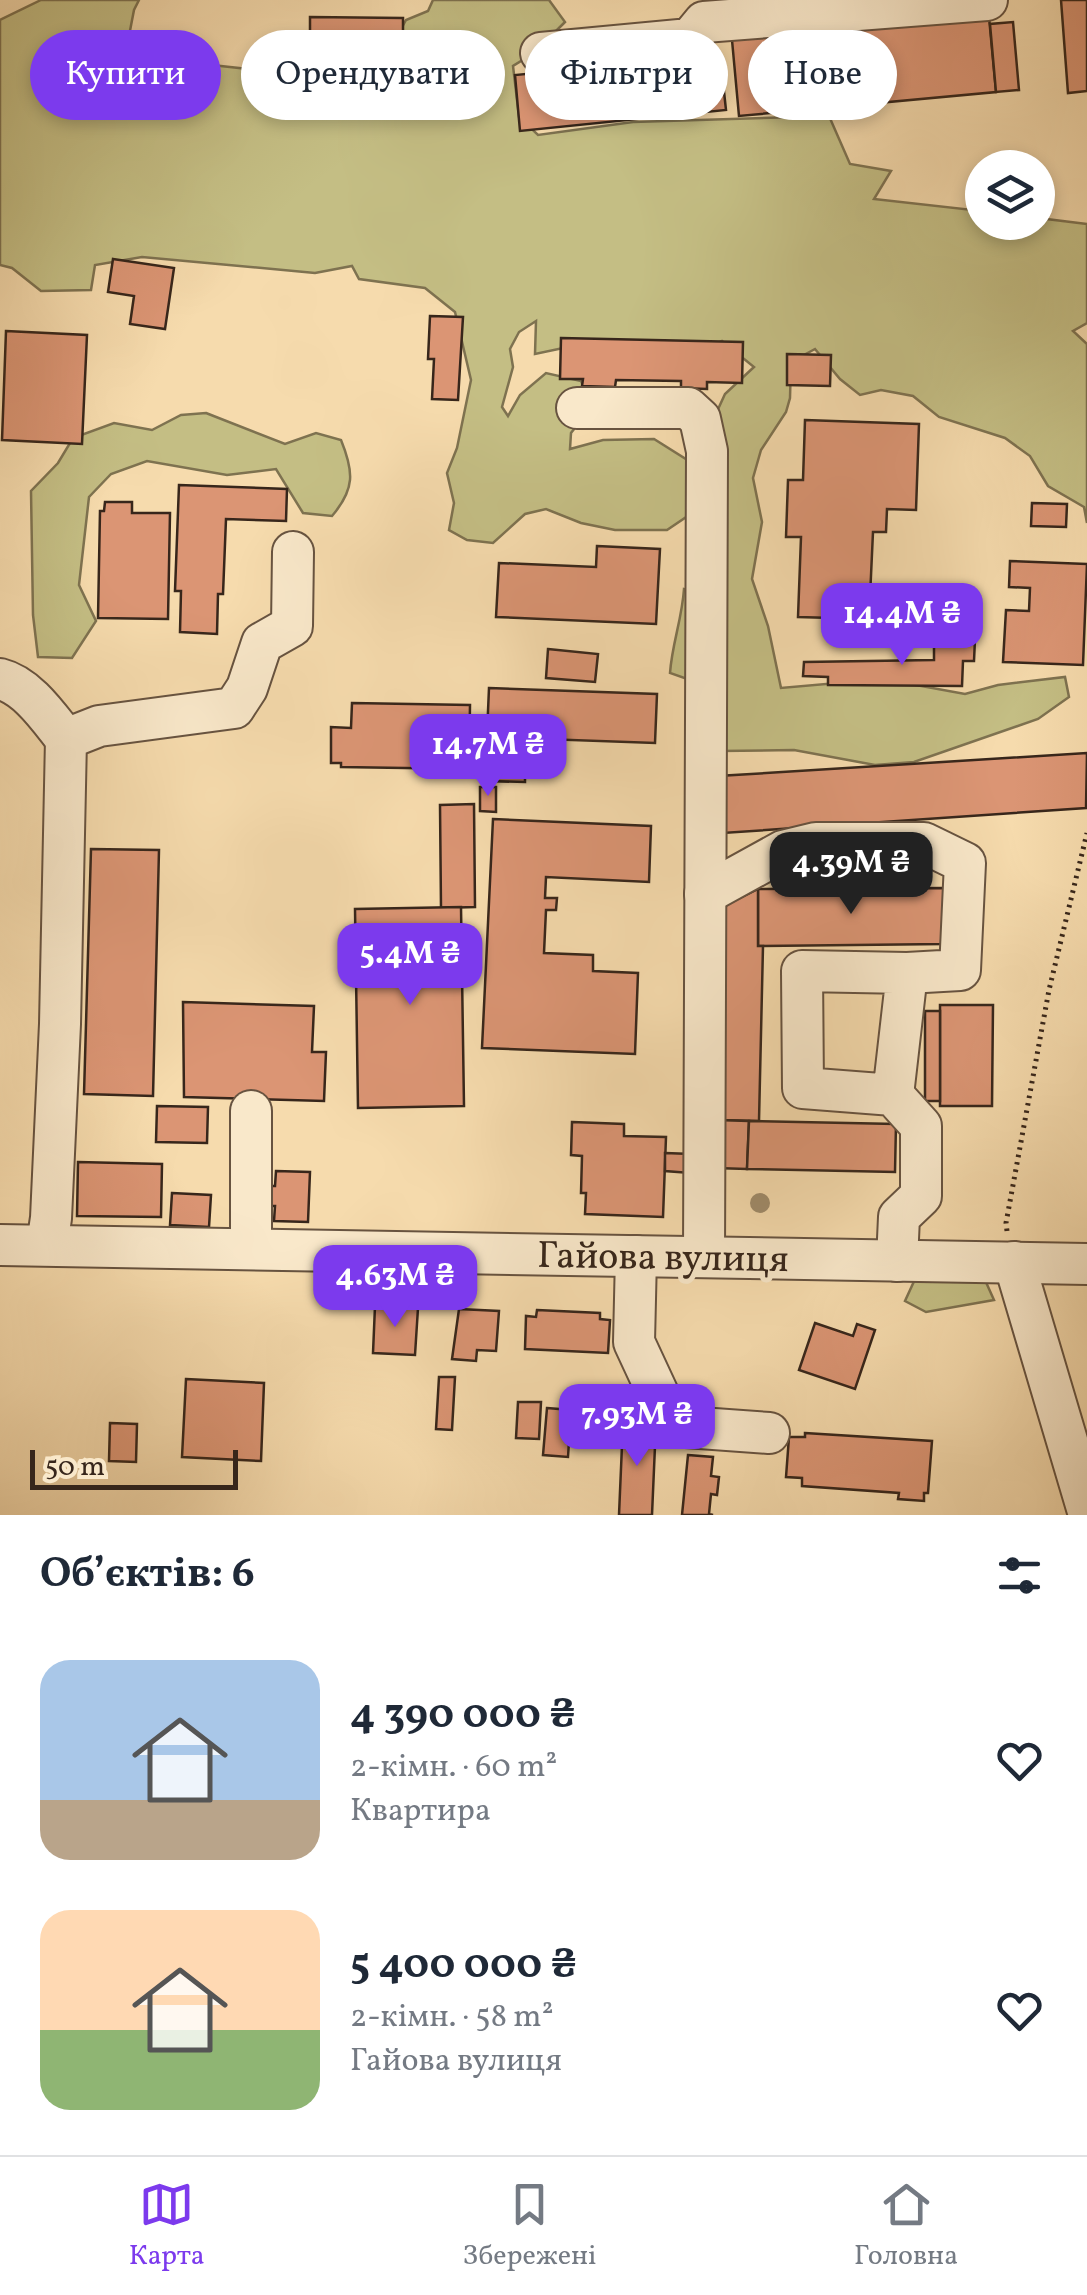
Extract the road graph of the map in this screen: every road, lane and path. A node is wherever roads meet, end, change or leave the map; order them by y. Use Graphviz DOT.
graph roads {
  1 [pos="987,0"];
  2 [pos="698,30"];
  3 [pos="577,408"];
  4 [pos="293,552"];
  5 [pos="0,680"];
  6 [pos="66,739"];
  7 [pos="1087,833"];
  8 [pos="705,894"];
  9 [pos="907,972"];
  10 [pos="893,1095"];
  11 [pos="251,1111"];
  12 [pos="0,1244"];
  13 [pos="46,1245"];
  14 [pos="251,1248"];
  15 [pos="636,1256"];
  16 [pos="704,1257"];
  17 [pos="897,1260"];
  18 [pos="1014,1262"];
  19 [pos="1087,1264"];
  20 [pos="769,1432"];
  21 [pos="1087,1508"];
  1 -- 2 [label="street"];
  3 -- 8 [label="street"];
  4 -- 6 [label="street"];
  5 -- 6 [label="street"];
  6 -- 13 [label="street"];
  7 -- 18 [label="path"];
  8 -- 9 [label="street"];
  8 -- 16 [label="street"];
  9 -- 10 [label="street"];
  9 -- 10 [label="street"];
  10 -- 17 [label="street"];
  11 -- 14 [label="street"];
  12 -- 13 [label="street, Гайова вулиця"];
  13 -- 14 [label="street, Гайова вулиця"];
  14 -- 15 [label="street, Гайова вулиця"];
  15 -- 16 [label="street, Гайова вулиця"];
  15 -- 20 [label="street"];
  16 -- 17 [label="street, Гайова вулиця"];
  17 -- 18 [label="street, Гайова вулиця"];
  18 -- 19 [label="street, Гайова вулиця"];
  18 -- 21 [label="street"];
}
